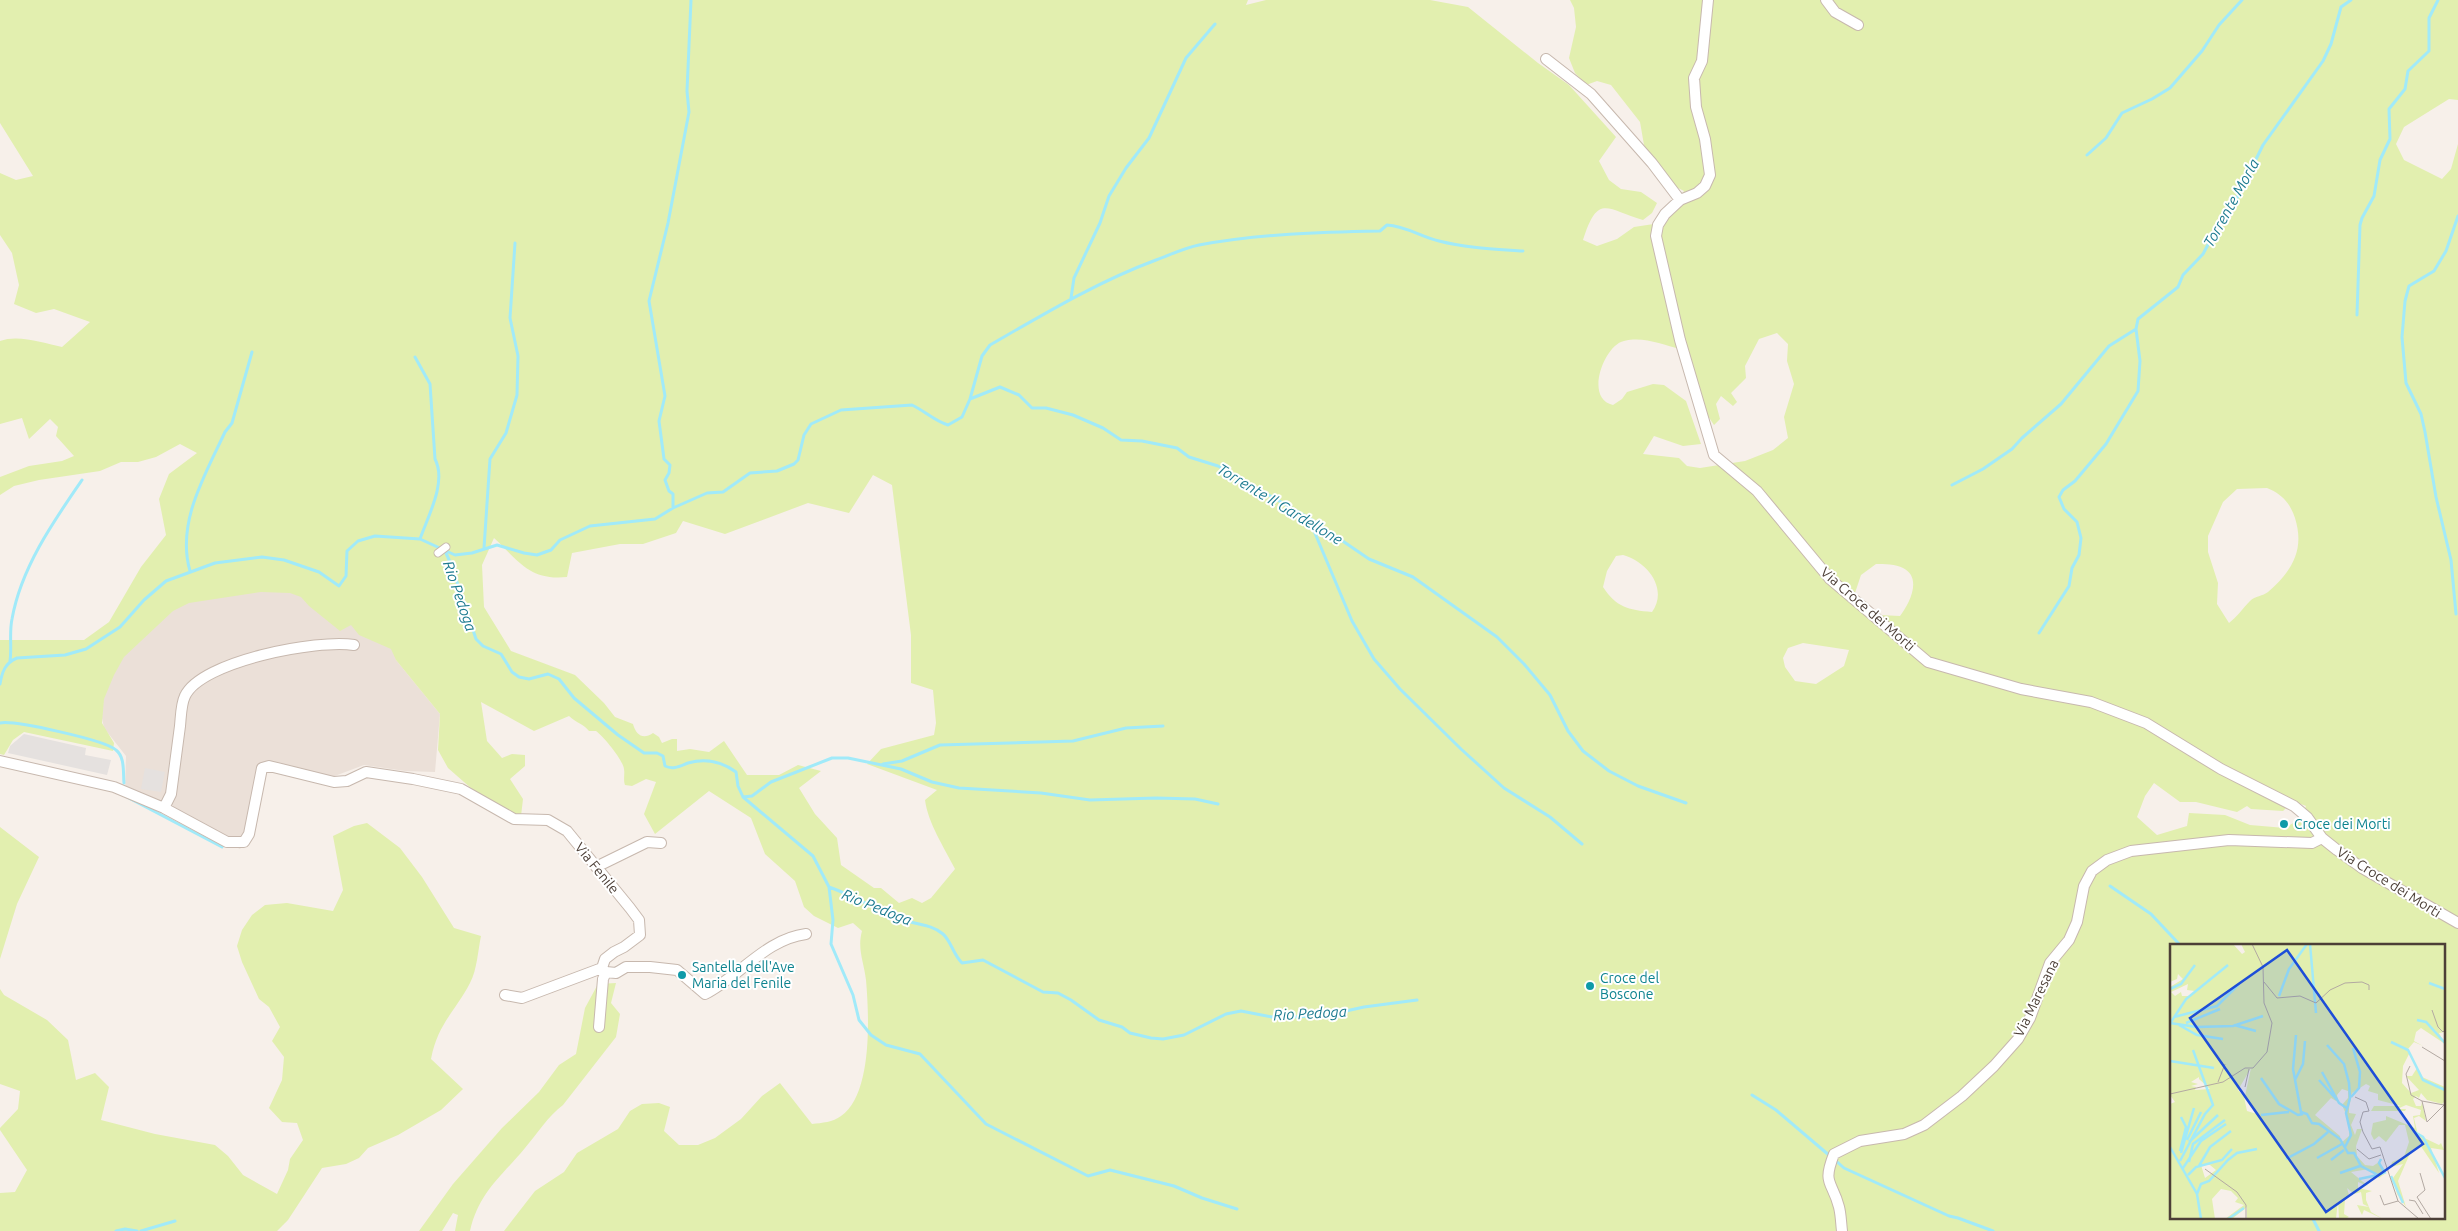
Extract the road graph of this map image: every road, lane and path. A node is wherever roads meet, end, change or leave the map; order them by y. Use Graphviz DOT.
graph roads {
  1 [pos="1708,0"];
  2 [pos="1826,0"];
  3 [pos="1858,25"];
  4 [pos="1546,59"];
  5 [pos="1680,200"];
  6 [pos="446,547"];
  7 [pos="438,553"];
  8 [pos="354,646"];
  9 [pos="0,761"];
  10 [pos="164,808"];
  11 [pos="2322,838"];
  12 [pos="662,842"];
  13 [pos="596,867"];
  14 [pos="2458,922"];
  15 [pos="806,934"];
  16 [pos="604,970"];
  17 [pos="505,995"];
  18 [pos="598,1027"];
  19 [pos="1842,1231"];
  1 -- 5 [label="street, Via Croce dei Morti"];
  2 -- 3 [label="street"];
  4 -- 5 [label="street"];
  5 -- 11 [label="street, Via Croce dei Morti"];
  6 -- 7 [label="street"];
  8 -- 10 [label="street"];
  9 -- 10 [label="street"];
  10 -- 13 [label="street, Via Fenile"];
  11 -- 14 [label="street, Via Croce dei Morti"];
  11 -- 19 [label="street, Via Maresana"];
  12 -- 13 [label="street"];
  13 -- 16 [label="street, Via Fenile"];
  15 -- 16 [label="street"];
  16 -- 17 [label="street"];
  16 -- 18 [label="street"];
}
